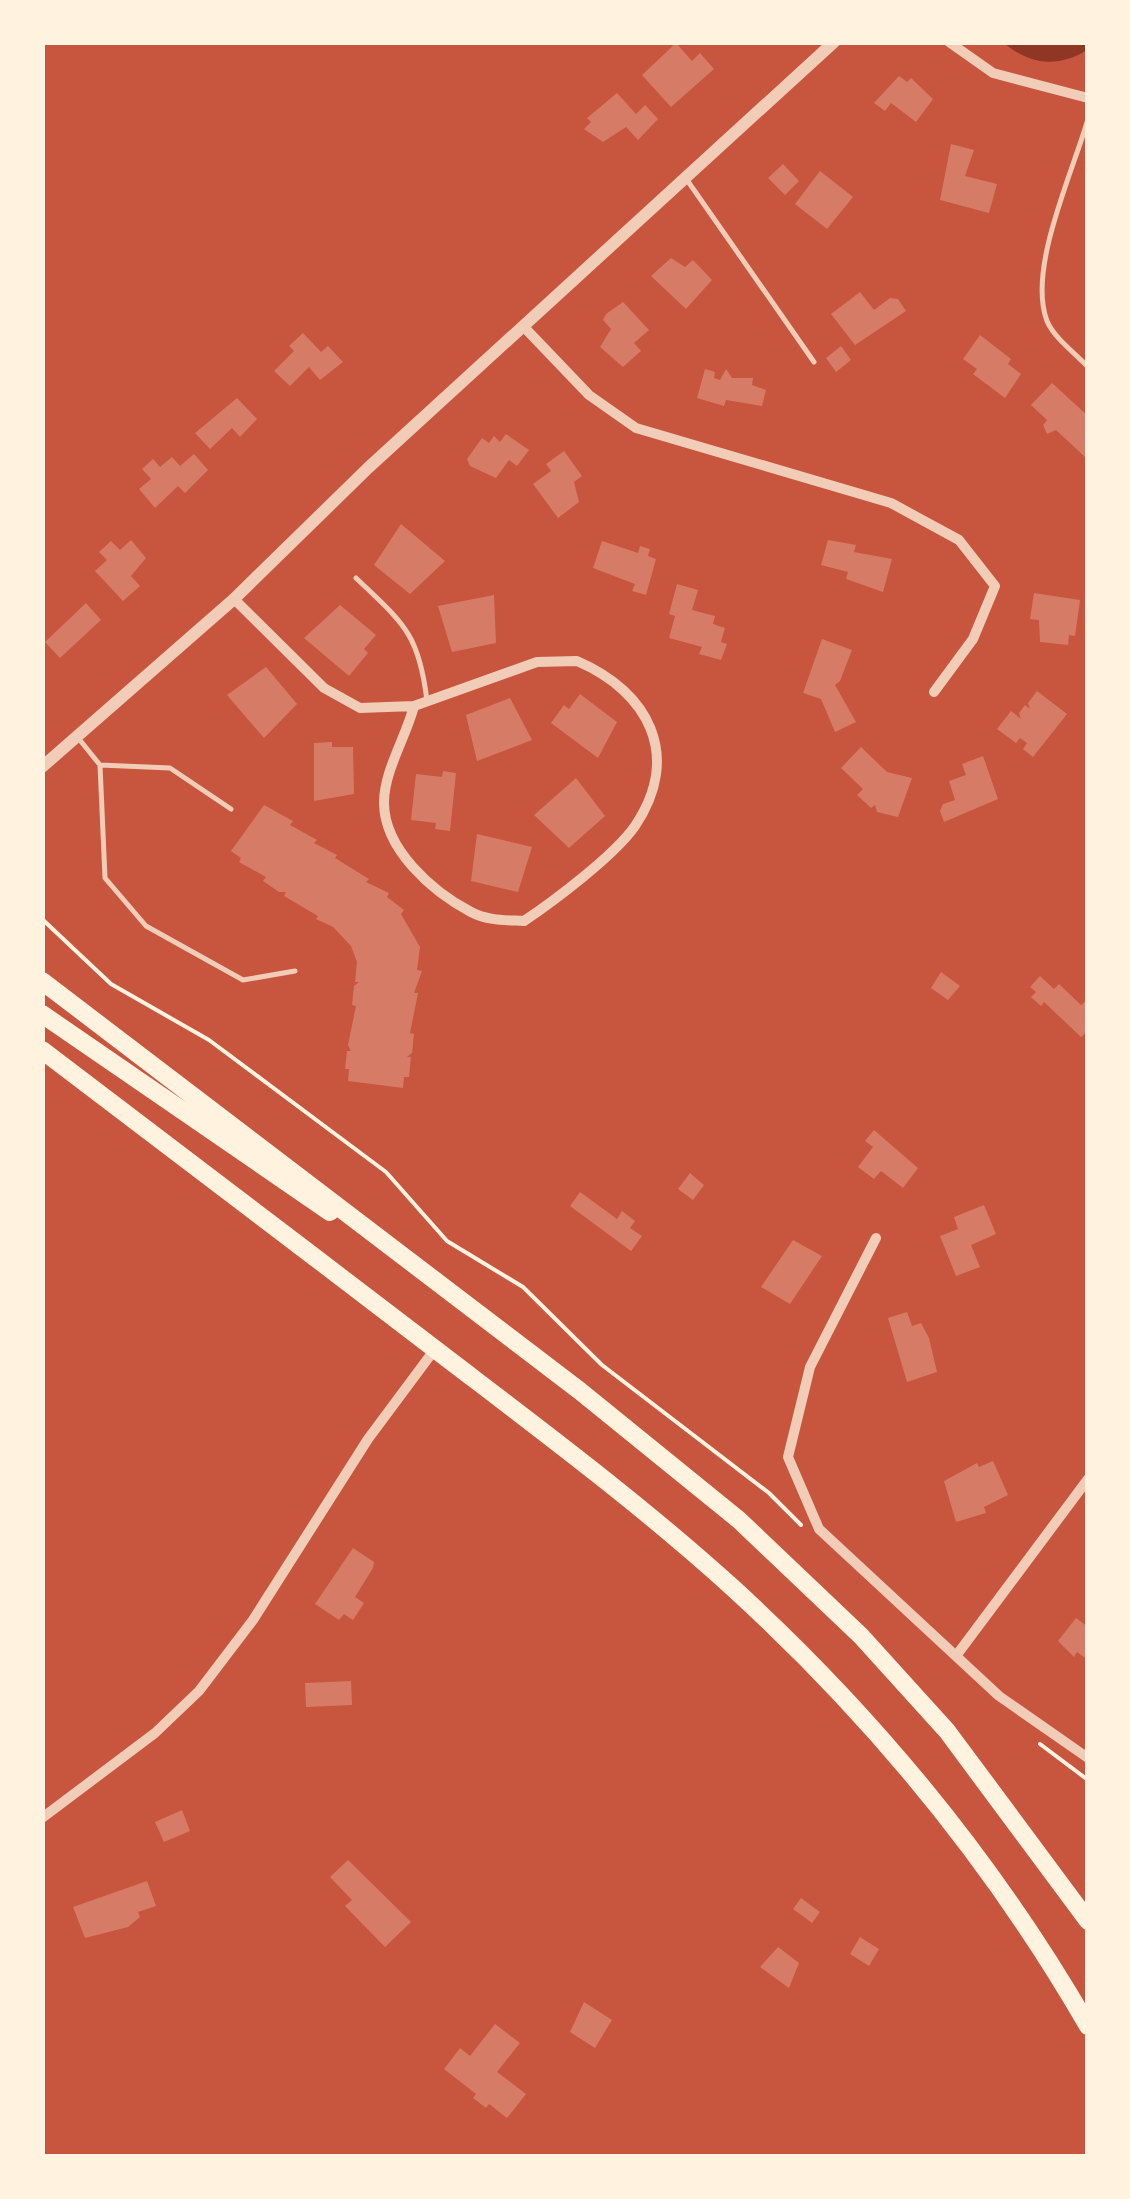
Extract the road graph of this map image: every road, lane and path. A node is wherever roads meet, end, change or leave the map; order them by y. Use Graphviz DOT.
graph roads {
  1 [pos="834,42"];
  2 [pos="949,42"];
  3 [pos="1088,98"];
  4 [pos="1088,119"];
  5 [pos="686,178"];
  6 [pos="523,326"];
  7 [pos="814,362"];
  8 [pos="1088,367"];
  9 [pos="356,578"];
  10 [pos="234,599"];
  11 [pos="934,692"];
  12 [pos="427,701"];
  13 [pos="414,706"];
  14 [pos="77,737"];
  15 [pos="100,765"];
  16 [pos="42,768"];
  17 [pos="231,809"];
  18 [pos="42,919"];
  19 [pos="294,971"];
  20 [pos="42,981"];
  21 [pos="42,1014"];
  22 [pos="42,1050"];
  23 [pos="876,1238"];
  24 [pos="407,1259"];
  25 [pos="435,1349"];
  26 [pos="1088,1479"];
  27 [pos="808,1532"];
  28 [pos="956,1656"];
  29 [pos="1032,1738"];
  30 [pos="1088,1758"];
  31 [pos="1088,1780"];
  32 [pos="42,1818"];
  33 [pos="1088,1921"];
  34 [pos="1088,2026"];
  1 -- 5 [label="street"];
  2 -- 3 [label="street"];
  4 -- 8 [label="lane"];
  5 -- 6 [label="street"];
  5 -- 7 [label="lane"];
  6 -- 10 [label="street"];
  6 -- 11 [label="street"];
  9 -- 12 [label="lane"];
  10 -- 13 [label="street"];
  10 -- 14 [label="street"];
  12 -- 13 [label="street"];
  12 -- 13 [label="street"];
  14 -- 15 [label="lane"];
  14 -- 16 [label="street"];
  15 -- 17 [label="lane"];
  15 -- 19 [label="lane"];
  18 -- 27 [label="path"];
  20 -- 24 [label="highway"];
  21 -- 24 [label="highway"];
  22 -- 25 [label="highway"];
  23 -- 28 [label="street"];
  24 -- 33 [label="highway"];
  25 -- 32 [label="street"];
  25 -- 34 [label="highway"];
  26 -- 28 [label="street"];
  28 -- 30 [label="street"];
  29 -- 31 [label="path"];
}
